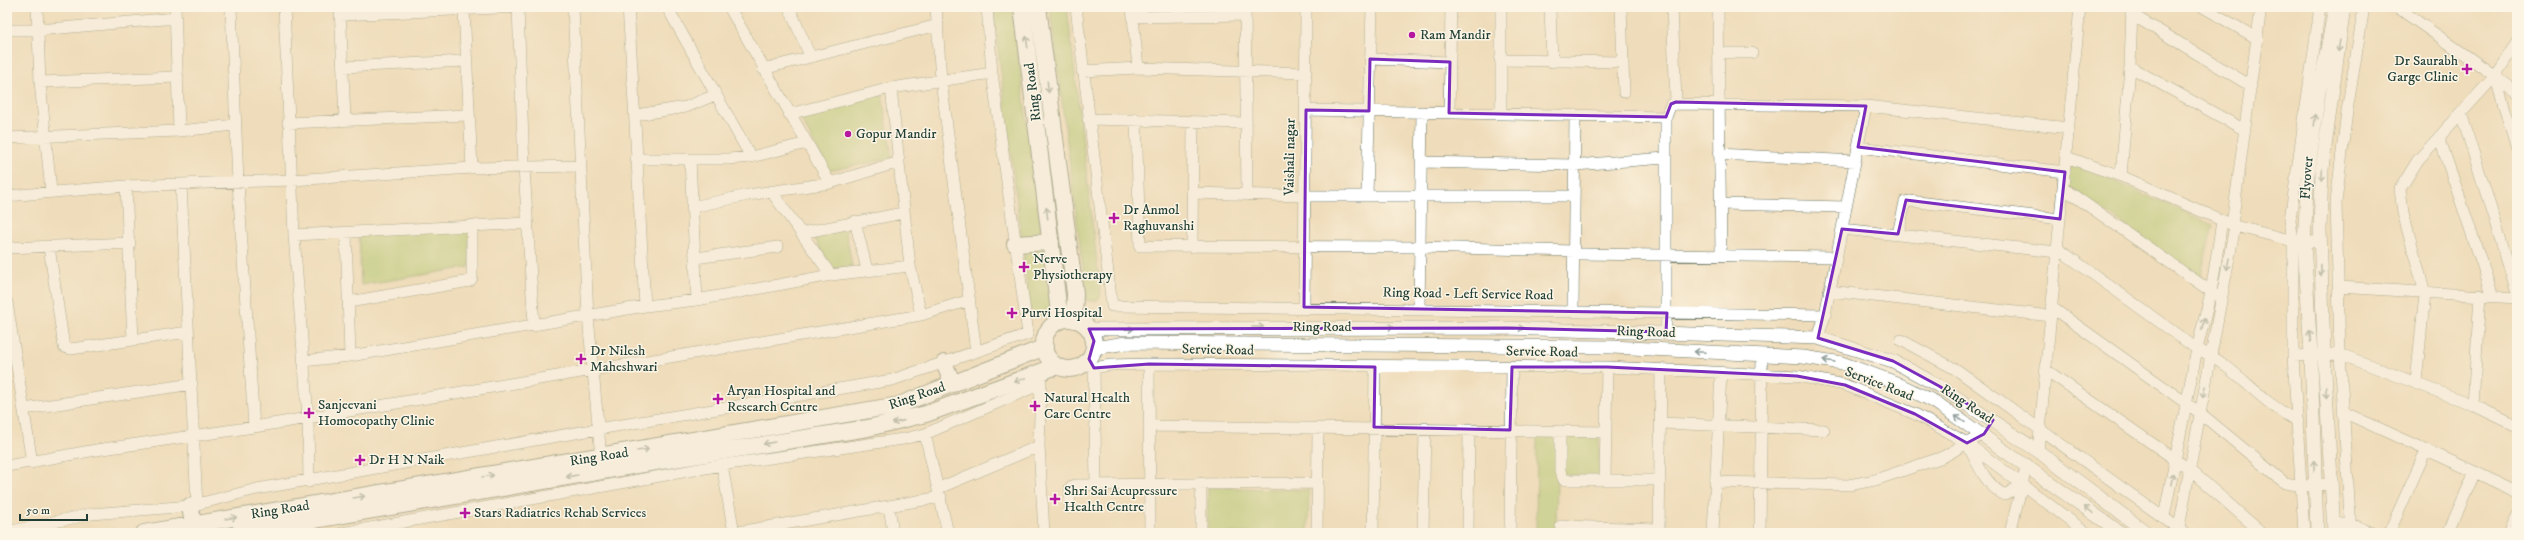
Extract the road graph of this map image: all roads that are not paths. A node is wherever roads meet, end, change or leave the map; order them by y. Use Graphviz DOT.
graph roads {
  1 [pos="37,7"];
  2 [pos="231,7"];
  3 [pos="284,7"];
  4 [pos="518,7"];
  5 [pos="573,7"];
  6 [pos="628,7"];
  7 [pos="667,7"];
  8 [pos="729,7"];
  9 [pos="789,7"];
  10 [pos="936,7"];
  11 [pos="986,7"];
  12 [pos="1022,7"];
  13 [pos="1038,7"];
  14 [pos="1076,7"];
  15 [pos="1306,7"];
  16 [pos="1372,7"];
  17 [pos="1451,7"];
  18 [pos="1501,7"];
  19 [pos="1550,7"];
  20 [pos="1621,7"];
  21 [pos="1672,7"];
  22 [pos="1718,7"];
  23 [pos="2080,7"];
  24 [pos="2203,7"];
  25 [pos="2261,7"];
  26 [pos="2320,7"];
  27 [pos="2334,7"];
  28 [pos="2344,7"];
  29 [pos="2364,7"];
  30 [pos="2397,7"];
  31 [pos="464,10"];
  32 [pos="340,11"];
  33 [pos="1245,11"];
  34 [pos="2132,11"];
  35 [pos="176,12"];
  36 [pos="1133,12"];
  37 [pos="938,25"];
  38 [pos="7,30"];
  39 [pos="38,30"];
  40 [pos="2258,39"];
  41 [pos="2517,42"];
  42 [pos="1719,53"];
  43 [pos="1752,53"];
  44 [pos="810,56"];
  45 [pos="1370,59"];
  46 [pos="1500,60"];
  47 [pos="466,61"];
  48 [pos="1450,62"];
  49 [pos="1552,62"];
  50 [pos="1623,62"];
  51 [pos="2130,66"];
  52 [pos="343,67"];
  53 [pos="1138,68"];
  54 [pos="763,69"];
  55 [pos="1082,70"];
  56 [pos="1246,71"];
  57 [pos="992,73"];
  58 [pos="1306,73"];
  59 [pos="2495,76"];
  60 [pos="178,77"];
  61 [pos="942,80"];
  62 [pos="40,82"];
  63 [pos="2251,86"];
  64 [pos="891,88"];
  65 [pos="2515,88"];
  66 [pos="1624,92"];
  67 [pos="715,95"];
  68 [pos="1676,102"];
  69 [pos="1720,104"];
  70 [pos="1866,106"];
  71 [pos="1306,110"];
  72 [pos="1369,111"];
  73 [pos="1422,112"];
  74 [pos="1449,113"];
  75 [pos="2461,113"];
  76 [pos="789,114"];
  77 [pos="1501,114"];
  78 [pos="468,115"];
  79 [pos="636,115"];
  80 [pos="1575,115"];
  81 [pos="1666,117"];
  82 [pos="1088,119"];
  83 [pos="1136,119"];
  84 [pos="345,120"];
  85 [pos="1246,122"];
  86 [pos="288,123"];
  87 [pos="1193,123"];
  88 [pos="235,125"];
  89 [pos="2069,128"];
  90 [pos="2243,129"];
  91 [pos="179,131"];
  92 [pos="44,137"];
  93 [pos="2439,137"];
  94 [pos="7,138"];
  95 [pos="807,143"];
  96 [pos="1858,147"];
  97 [pos="2517,149"];
  98 [pos="1719,154"];
  99 [pos="751,157"];
  100 [pos="2066,157"];
  101 [pos="1665,158"];
  102 [pos="636,159"];
  103 [pos="690,160"];
  104 [pos="1855,161"];
  105 [pos="900,162"];
  106 [pos="1421,162"];
  107 [pos="1575,165"];
  108 [pos="580,166"];
  109 [pos="472,168"];
  110 [pos="524,168"];
  111 [pos="2064,172"];
  112 [pos="2121,176"];
  113 [pos="292,180"];
  114 [pos="238,183"];
  115 [pos="830,183"];
  116 [pos="181,185"];
  117 [pos="126,186"];
  118 [pos="2063,188"];
  119 [pos="51,191"];
  120 [pos="771,191"];
  121 [pos="1192,193"];
  122 [pos="1247,195"];
  123 [pos="7,196"];
  124 [pos="1304,196"];
  125 [pos="1367,196"];
  126 [pos="1421,196"];
  127 [pos="1574,196"];
  128 [pos="1721,204"];
  129 [pos="692,206"];
  130 [pos="1846,207"];
  131 [pos="903,212"];
  132 [pos="2060,219"];
  133 [pos="855,221"];
  134 [pos="528,223"];
  135 [pos="2230,224"];
  136 [pos="472,225"];
  137 [pos="2336,226"];
  138 [pos="2320,227"];
  139 [pos="1842,229"];
  140 [pos="346,233"];
  141 [pos="801,233"];
  142 [pos="1898,234"];
  143 [pos="294,235"];
  144 [pos="1051,242"];
  145 [pos="2298,242"];
  146 [pos="2320,242"];
  147 [pos="130,243"];
  148 [pos="1015,244"];
  149 [pos="49,247"];
  150 [pos="778,247"];
  151 [pos="1192,247"];
  152 [pos="1305,247"];
  153 [pos="1420,247"];
  154 [pos="7,248"];
  155 [pos="2057,250"];
  156 [pos="1577,252"];
  157 [pos="1668,254"];
  158 [pos="1722,254"];
  159 [pos="1836,257"];
  160 [pos="695,258"];
  161 [pos="910,266"];
  162 [pos="868,270"];
  163 [pos="831,275"];
  164 [pos="2338,287"];
  165 [pos="1829,291"];
  166 [pos="2211,292"];
  167 [pos="2425,293"];
  168 [pos="2517,294"];
  169 [pos="2480,295"];
  170 [pos="2493,296"];
  171 [pos="2221,299"];
  172 [pos="697,300"];
  173 [pos="970,300"];
  174 [pos="7,302"];
  175 [pos="349,302"];
  176 [pos="645,306"];
  177 [pos="1304,307"];
  178 [pos="1419,309"];
  179 [pos="1573,310"];
  180 [pos="2051,311"];
  181 [pos="1667,313"];
  182 [pos="921,315"];
  183 [pos="1825,315"];
  184 [pos="588,316"];
  185 [pos="1067,320"];
  186 [pos="534,326"];
  187 [pos="1089,329"];
  188 [pos="188,332"];
  189 [pos="1666,332"];
  190 [pos="1818,338"];
  191 [pos="133,340"];
  192 [pos="1901,340"];
  193 [pos="1045,347"];
  194 [pos="2197,348"];
  195 [pos="976,352"];
  196 [pos="2317,354"];
  197 [pos="2340,354"];
  198 [pos="1762,355"];
  199 [pos="2211,355"];
  200 [pos="350,356"];
  201 [pos="2293,356"];
  202 [pos="1092,358"];
  203 [pos="303,361"];
  204 [pos="944,363"];
  205 [pos="1149,364"];
  206 [pos="1057,366"];
  207 [pos="1512,366"];
  208 [pos="1375,367"];
  209 [pos="1607,367"];
  210 [pos="594,370"];
  211 [pos="1661,370"];
  212 [pos="2046,370"];
  213 [pos="1721,373"];
  214 [pos="1762,375"];
  215 [pos="1040,378"];
  216 [pos="2416,382"];
  217 [pos="192,384"];
  218 [pos="953,384"];
  219 [pos="2187,405"];
  220 [pos="2473,405"];
  221 [pos="24,409"];
  222 [pos="2343,412"];
  223 [pos="2200,413"];
  224 [pos="308,418"];
  225 [pos="1993,420"];
  226 [pos="2298,421"];
  227 [pos="1661,423"];
  228 [pos="1149,426"];
  229 [pos="2517,426"];
  230 [pos="254,427"];
  231 [pos="1374,427"];
  232 [pos="1719,427"];
  233 [pos="1761,427"];
  234 [pos="1425,428"];
  235 [pos="2040,428"];
  236 [pos="598,429"];
  237 [pos="1318,429"];
  238 [pos="1469,429"];
  239 [pos="1510,430"];
  240 [pos="1824,430"];
  241 [pos="1560,431"];
  242 [pos="1606,432"];
  243 [pos="925,434"];
  244 [pos="1984,434"];
  245 [pos="194,437"];
  246 [pos="1967,443"];
  247 [pos="1039,446"];
  248 [pos="2426,450"];
  249 [pos="2038,451"];
  250 [pos="2175,460"];
  251 [pos="32,463"];
  252 [pos="2026,464"];
  253 [pos="722,465"];
  254 [pos="7,466"];
  255 [pos="2189,469"];
  256 [pos="599,472"];
  257 [pos="2475,472"];
  258 [pos="1605,480"];
  259 [pos="1660,480"];
  260 [pos="309,482"];
  261 [pos="1715,482"];
  262 [pos="1150,483"];
  263 [pos="1201,483"];
  264 [pos="1318,483"];
  265 [pos="1760,483"];
  266 [pos="1096,484"];
  267 [pos="2022,484"];
  268 [pos="2330,484"];
  269 [pos="2309,486"];
  270 [pos="2517,492"];
  271 [pos="940,493"];
  272 [pos="193,505"];
  273 [pos="400,506"];
  274 [pos="889,506"];
  275 [pos="1070,508"];
  276 [pos="2517,516"];
  277 [pos="2164,517"];
  278 [pos="193,525"];
  279 [pos="1561,526"];
  280 [pos="403,528"];
  281 [pos="2334,528"];
  282 [pos="2351,528"];
  283 [pos="1607,530"];
  284 [pos="2182,530"];
  285 [pos="1659,531"];
  286 [pos="7,532"];
  287 [pos="144,533"];
  288 [pos="238,533"];
  289 [pos="342,533"];
  290 [pos="733,533"];
  291 [pos="893,533"];
  292 [pos="948,533"];
  293 [pos="1044,533"];
  294 [pos="1150,533"];
  295 [pos="1201,533"];
  296 [pos="1318,533"];
  297 [pos="1373,533"];
  298 [pos="1424,533"];
  299 [pos="1468,533"];
  300 [pos="1510,533"];
  301 [pos="1713,533"];
  302 [pos="1760,533"];
  303 [pos="2010,533"];
  304 [pos="2087,533"];
  305 [pos="2121,533"];
  306 [pos="2147,533"];
  307 [pos="2262,533"];
  308 [pos="2304,533"];
  309 [pos="2317,533"];
  310 [pos="2373,533"];
  311 [pos="2389,533"];
  312 [pos="2448,533"];
  313 [pos="2510,533"];
  1 -- 39 [label="street"];
  2 -- 88 [label="street"];
  3 -- 86 [label="street"];
  4 -- 31 [label="street"];
  4 -- 110 [label="street"];
  5 -- 108 [label="street"];
  6 -- 79 [label="street"];
  7 -- 67 [label="street"];
  8 -- 54 [label="street"];
  9 -- 44 [label="street"];
  10 -- 37 [label="street"];
  11 -- 57 [label="street"];
  144 -- 12 [label="highway, Ring Road, one-way"];
  13 -- 185 [label="highway, Ring Road, one-way"];
  14 -- 55 [label="street"];
  15 -- 58 [label="street, Vaishali nagar"];
  16 -- 45 [label="street"];
  17 -- 48 [label="street"];
  18 -- 46 [label="street"];
  19 -- 49 [label="street"];
  20 -- 50 [label="street"];
  21 -- 68 [label="street"];
  22 -- 42 [label="street"];
  23 -- 89 [label="street"];
  24 -- 40 [label="street"];
  25 -- 40 [label="street"];
  26 -- 145 [label="street"];
  145 -- 27 [label="main road, Flyover, one-way"];
  28 -- 138 [label="main road, Flyover, one-way"];
  29 -- 137 [label="street"];
  30 -- 59 [label="street"];
  31 -- 32 [label="street"];
  31 -- 47 [label="street"];
  32 -- 52 [label="street"];
  33 -- 36 [label="street"];
  33 -- 56 [label="street"];
  34 -- 51 [label="street"];
  34 -- 63 [label="street"];
  35 -- 39 [label="street"];
  35 -- 60 [label="street"];
  36 -- 53 [label="street"];
  37 -- 44 [label="street"];
  37 -- 61 [label="street"];
  38 -- 39 [label="street"];
  39 -- 62 [label="street"];
  40 -- 63 [label="street"];
  41 -- 59 [label="street"];
  42 -- 43 [label="street"];
  42 -- 69 [label="street"];
  44 -- 54 [label="street"];
  45 -- 48 [label="street"];
  45 -- 72 [label="street"];
  46 -- 49 [label="street"];
  46 -- 77 [label="street"];
  47 -- 52 [label="street"];
  47 -- 78 [label="street"];
  48 -- 74 [label="street"];
  49 -- 50 [label="street"];
  50 -- 66 [label="street"];
  51 -- 90 [label="street"];
  51 -- 112 [label="street"];
  52 -- 84 [label="street"];
  53 -- 55 [label="street"];
  53 -- 56 [label="street"];
  54 -- 76 [label="street"];
  55 -- 82 [label="street"];
  56 -- 58 [label="street"];
  56 -- 85 [label="street"];
  57 -- 61 [label="street"];
  57 -- 148 [label="street"];
  58 -- 71 [label="street, Vaishali nagar"];
  59 -- 65 [label="street"];
  59 -- 75 [label="street"];
  59 -- 97 [label="street"];
  60 -- 62 [label="street"];
  60 -- 91 [label="street"];
  61 -- 64 [label="street"];
  61 -- 173 [label="street"];
  62 -- 92 [label="street"];
  63 -- 90 [label="street"];
  64 -- 76 [label="street"];
  64 -- 105 [label="street"];
  67 -- 79 [label="street"];
  67 -- 99 [label="street"];
  68 -- 69 [label="street"];
  68 -- 81 [label="street"];
  69 -- 70 [label="street"];
  69 -- 98 [label="street"];
  70 -- 89 [label="street"];
  70 -- 96 [label="street"];
  71 -- 72 [label="street"];
  71 -- 124 [label="street, Vaishali nagar"];
  72 -- 73 [label="street"];
  72 -- 125 [label="street"];
  73 -- 74 [label="street"];
  73 -- 106 [label="street"];
  74 -- 77 [label="street"];
  75 -- 93 [label="street"];
  75 -- 168 [label="street"];
  76 -- 95 [label="street"];
  77 -- 80 [label="street"];
  78 -- 84 [label="street"];
  78 -- 109 [label="street"];
  79 -- 102 [label="street"];
  80 -- 81 [label="street"];
  80 -- 107 [label="street"];
  81 -- 101 [label="street"];
  82 -- 83 [label="street"];
  82 -- 177 [label="street, Ring Road - Left Service Road"];
  83 -- 87 [label="street"];
  83 -- 151 [label="street"];
  84 -- 86 [label="street"];
  85 -- 87 [label="street"];
  85 -- 122 [label="street"];
  86 -- 113 [label="street"];
  87 -- 121 [label="street"];
  88 -- 91 [label="street"];
  88 -- 114 [label="street"];
  89 -- 100 [label="street"];
  90 -- 135 [label="street"];
  91 -- 92 [label="street"];
  92 -- 94 [label="street"];
  92 -- 119 [label="street"];
  93 -- 167 [label="street"];
  93 -- 170 [label="street"];
  95 -- 99 [label="street"];
  95 -- 115 [label="street"];
  96 -- 104 [label="street"];
  96 -- 111 [label="street"];
  98 -- 104 [label="street"];
  98 -- 128 [label="street"];
  99 -- 103 [label="street"];
  100 -- 111 [label="street"];
  100 -- 112 [label="street"];
  101 -- 107 [label="street"];
  101 -- 157 [label="street"];
  102 -- 103 [label="street"];
  102 -- 176 [label="street"];
  103 -- 129 [label="street"];
  104 -- 130 [label="street"];
  105 -- 115 [label="street"];
  105 -- 131 [label="street"];
  106 -- 107 [label="street"];
  106 -- 126 [label="street"];
  107 -- 127 [label="street"];
  108 -- 110 [label="street"];
  108 -- 184 [label="street"];
  109 -- 110 [label="street"];
  109 -- 113 [label="street"];
  110 -- 134 [label="street"];
  111 -- 118 [label="street"];
  112 -- 135 [label="street"];
  113 -- 114 [label="street"];
  113 -- 143 [label="street"];
  114 -- 116 [label="street"];
  114 -- 230 [label="street"];
  115 -- 120 [label="street"];
  116 -- 117 [label="street"];
  116 -- 188 [label="street"];
  117 -- 119 [label="street"];
  117 -- 147 [label="street"];
  118 -- 132 [label="street"];
  118 -- 166 [label="street"];
  119 -- 123 [label="street"];
  120 -- 129 [label="street"];
  120 -- 141 [label="street"];
  121 -- 122 [label="street"];
  121 -- 151 [label="street"];
  122 -- 124 [label="street"];
  124 -- 125 [label="street"];
  124 -- 152 [label="street, Vaishali nagar"];
  125 -- 126 [label="street"];
  126 -- 127 [label="street"];
  126 -- 153 [label="street"];
  127 -- 156 [label="street"];
  128 -- 130 [label="street"];
  128 -- 158 [label="street"];
  129 -- 160 [label="street"];
  130 -- 139 [label="street"];
  131 -- 133 [label="street"];
  131 -- 161 [label="street"];
  132 -- 142 [label="street"];
  132 -- 155 [label="street"];
  133 -- 141 [label="street"];
  133 -- 162 [label="street"];
  134 -- 136 [label="street"];
  134 -- 186 [label="street"];
  135 -- 145 [label="street"];
  135 -- 166 [label="street"];
  135 -- 171 [label="street, one-way"];
  136 -- 140 [label="street"];
  136 -- 175 [label="street"];
  137 -- 138 [label="street"];
  137 -- 164 [label="street"];
  138 -- 146 [label="main road, Flyover"];
  139 -- 142 [label="street"];
  139 -- 159 [label="street"];
  140 -- 143 [label="street"];
  140 -- 175 [label="street"];
  141 -- 163 [label="street"];
  142 -- 155 [label="street"];
  143 -- 203 [label="street"];
  144 -- 148 [label="highway"];
  144 -- 185 [label="highway, Ring Road"];
  145 -- 146 [label="street"];
  196 -- 145 [label="main road, Flyover, one-way"];
  145 -- 201 [label="street"];
  146 -- 196 [label="main road, Flyover, one-way"];
  147 -- 149 [label="street"];
  147 -- 191 [label="street"];
  148 -- 195 [label="street"];
  149 -- 154 [label="street"];
  149 -- 191 [label="street"];
  150 -- 160 [label="street"];
  151 -- 152 [label="street"];
  152 -- 153 [label="street"];
  152 -- 177 [label="street, Vaishali nagar"];
  153 -- 156 [label="street"];
  153 -- 178 [label="street"];
  155 -- 180 [label="street"];
  155 -- 194 [label="street"];
  156 -- 157 [label="street"];
  156 -- 179 [label="street"];
  157 -- 158 [label="street"];
  157 -- 181 [label="street"];
  158 -- 159 [label="street"];
  159 -- 165 [label="street"];
  160 -- 172 [label="street"];
  161 -- 162 [label="street"];
  161 -- 182 [label="street"];
  162 -- 163 [label="street"];
  163 -- 172 [label="street"];
  164 -- 167 [label="street"];
  164 -- 197 [label="street"];
  165 -- 180 [label="street"];
  165 -- 183 [label="street"];
  166 -- 171 [label="street"];
  194 -- 166 [label="street, one-way"];
  167 -- 169 [label="street"];
  167 -- 216 [label="street"];
  168 -- 170 [label="street"];
  169 -- 170 [label="street"];
  169 -- 220 [label="street"];
  171 -- 199 [label="street"];
  172 -- 176 [label="street"];
  173 -- 182 [label="street"];
  173 -- 195 [label="street"];
  174 -- 221 [label="street"];
  175 -- 200 [label="street"];
  176 -- 184 [label="street"];
  177 -- 178 [label="street, Ring Road - Left Service Road"];
  178 -- 179 [label="street, Ring Road - Left Service Road"];
  179 -- 181 [label="street, Ring Road - Left Service Road"];
  180 -- 212 [label="street"];
  180 -- 219 [label="street"];
  181 -- 183 [label="street, Ring Road - Left Service Road"];
  181 -- 189 [label="street"];
  182 -- 210 [label="street"];
  183 -- 190 [label="street"];
  184 -- 186 [label="street"];
  184 -- 210 [label="street"];
  185 -- 187 [label="highway"];
  185 -- 193 [label="highway"];
  186 -- 200 [label="street"];
  187 -- 189 [label="main road, Ring Road, one-way"];
  187 -- 202 [label="highway"];
  188 -- 191 [label="street"];
  188 -- 217 [label="street"];
  189 -- 190 [label="main road, Ring Road"];
  190 -- 225 [label="main road, Ring Road"];
  192 -- 235 [label="street"];
  193 -- 206 [label="highway"];
  193 -- 218 [label="highway, Ring Road"];
  194 -- 199 [label="street"];
  194 -- 219 [label="street"];
  195 -- 204 [label="street"];
  196 -- 197 [label="street"];
  196 -- 201 [label="street"];
  196 -- 268 [label="main road, one-way"];
  269 -- 196 [label="main road, one-way"];
  197 -- 216 [label="street"];
  197 -- 222 [label="street"];
  198 -- 202 [label="main road, Ring Road, one-way"];
  198 -- 214 [label="street"];
  244 -- 198 [label="main road, Ring Road, one-way"];
  199 -- 223 [label="street, one-way"];
  199 -- 226 [label="street"];
  200 -- 203 [label="street"];
  201 -- 226 [label="street"];
  202 -- 205 [label="street, Service Road"];
  202 -- 206 [label="highway"];
  202 -- 266 [label="street"];
  203 -- 224 [label="street"];
  204 -- 218 [label="highway"];
  204 -- 236 [label="street"];
  205 -- 208 [label="street, Service Road"];
  205 -- 228 [label="street"];
  206 -- 215 [label="highway, Ring Road"];
  207 -- 208 [label="street, Service Road"];
  207 -- 209 [label="street, Service Road"];
  207 -- 239 [label="street"];
  208 -- 231 [label="street"];
  209 -- 211 [label="street, Service Road"];
  209 -- 242 [label="street"];
  210 -- 224 [label="street"];
  210 -- 236 [label="street"];
  211 -- 213 [label="street, Service Road"];
  211 -- 227 [label="street"];
  212 -- 235 [label="street"];
  212 -- 250 [label="street"];
  213 -- 214 [label="street, Service Road"];
  213 -- 232 [label="street"];
  214 -- 233 [label="street"];
  214 -- 246 [label="street, Service Road"];
  215 -- 243 [label="street"];
  215 -- 247 [label="street"];
  215 -- 256 [label="highway, Ring Road, one-way"];
  216 -- 220 [label="street"];
  217 -- 221 [label="street"];
  217 -- 245 [label="street"];
  256 -- 218 [label="highway, Ring Road, one-way"];
  219 -- 223 [label="street"];
  219 -- 250 [label="street"];
  220 -- 229 [label="street"];
  221 -- 251 [label="street"];
  222 -- 248 [label="street"];
  222 -- 282 [label="street"];
  223 -- 255 [label="street"];
  223 -- 269 [label="street"];
  224 -- 230 [label="street"];
  224 -- 260 [label="street"];
  225 -- 244 [label="main road"];
  225 -- 249 [label="main road, Ring Road"];
  226 -- 269 [label="street"];
  227 -- 232 [label="street"];
  227 -- 259 [label="street"];
  228 -- 237 [label="street"];
  228 -- 262 [label="street"];
  230 -- 245 [label="street"];
  231 -- 234 [label="street"];
  231 -- 237 [label="street"];
  231 -- 297 [label="street"];
  232 -- 233 [label="street"];
  232 -- 261 [label="street"];
  233 -- 240 [label="street"];
  233 -- 265 [label="street"];
  234 -- 238 [label="street"];
  234 -- 298 [label="street"];
  235 -- 249 [label="street"];
  235 -- 277 [label="street"];
  236 -- 256 [label="street"];
  236 -- 260 [label="street"];
  237 -- 264 [label="street"];
  238 -- 239 [label="street"];
  238 -- 299 [label="street"];
  239 -- 241 [label="street"];
  239 -- 300 [label="street"];
  241 -- 242 [label="street"];
  241 -- 258 [label="street"];
  242 -- 258 [label="street"];
  243 -- 253 [label="street"];
  243 -- 271 [label="street"];
  244 -- 246 [label="street"];
  244 -- 252 [label="main road, Ring Road"];
  245 -- 251 [label="street"];
  245 -- 272 [label="street"];
  246 -- 265 [label="street"];
  246 -- 267 [label="street, Service Road"];
  246 -- 267 [label="street"];
  247 -- 271 [label="street"];
  247 -- 293 [label="street"];
  248 -- 257 [label="street"];
  248 -- 311 [label="street"];
  249 -- 306 [label="main road, Ring Road"];
  250 -- 255 [label="street"];
  277 -- 250 [label="street, one-way"];
  251 -- 254 [label="street"];
  252 -- 267 [label="street"];
  305 -- 252 [label="main road, Ring Road, one-way"];
  253 -- 256 [label="street"];
  253 -- 290 [label="street"];
  255 -- 284 [label="street"];
  255 -- 307 [label="street"];
  256 -- 273 [label="highway, Ring Road, one-way"];
  278 -- 256 [label="highway, Ring Road, one-way"];
  256 -- 280 [label="street"];
  257 -- 270 [label="street"];
  257 -- 312 [label="street"];
  258 -- 259 [label="street"];
  259 -- 285 [label="street"];
  260 -- 272 [label="street"];
  261 -- 265 [label="street"];
  261 -- 301 [label="street"];
  262 -- 263 [label="street"];
  262 -- 266 [label="street"];
  262 -- 294 [label="street"];
  263 -- 264 [label="street"];
  263 -- 295 [label="street"];
  264 -- 296 [label="street"];
  265 -- 302 [label="street"];
  266 -- 275 [label="street"];
  267 -- 303 [label="street"];
  267 -- 304 [label="street, Service Road"];
  268 -- 269 [label="street"];
  268 -- 281 [label="main road"];
  269 -- 308 [label="street"];
  269 -- 309 [label="main road"];
  271 -- 274 [label="street"];
  271 -- 292 [label="street"];
  272 -- 278 [label="highway"];
  272 -- 286 [label="street"];
  273 -- 280 [label="street"];
  273 -- 288 [label="highway, Ring Road"];
  274 -- 290 [label="street"];
  274 -- 291 [label="street"];
  276 -- 313 [label="street"];
  277 -- 284 [label="street"];
  278 -- 287 [label="highway, Ring Road"];
  279 -- 283 [label="street"];
  280 -- 289 [label="street"];
  281 -- 282 [label="street"];
  282 -- 310 [label="street"];
  283 -- 285 [label="street"];
}
